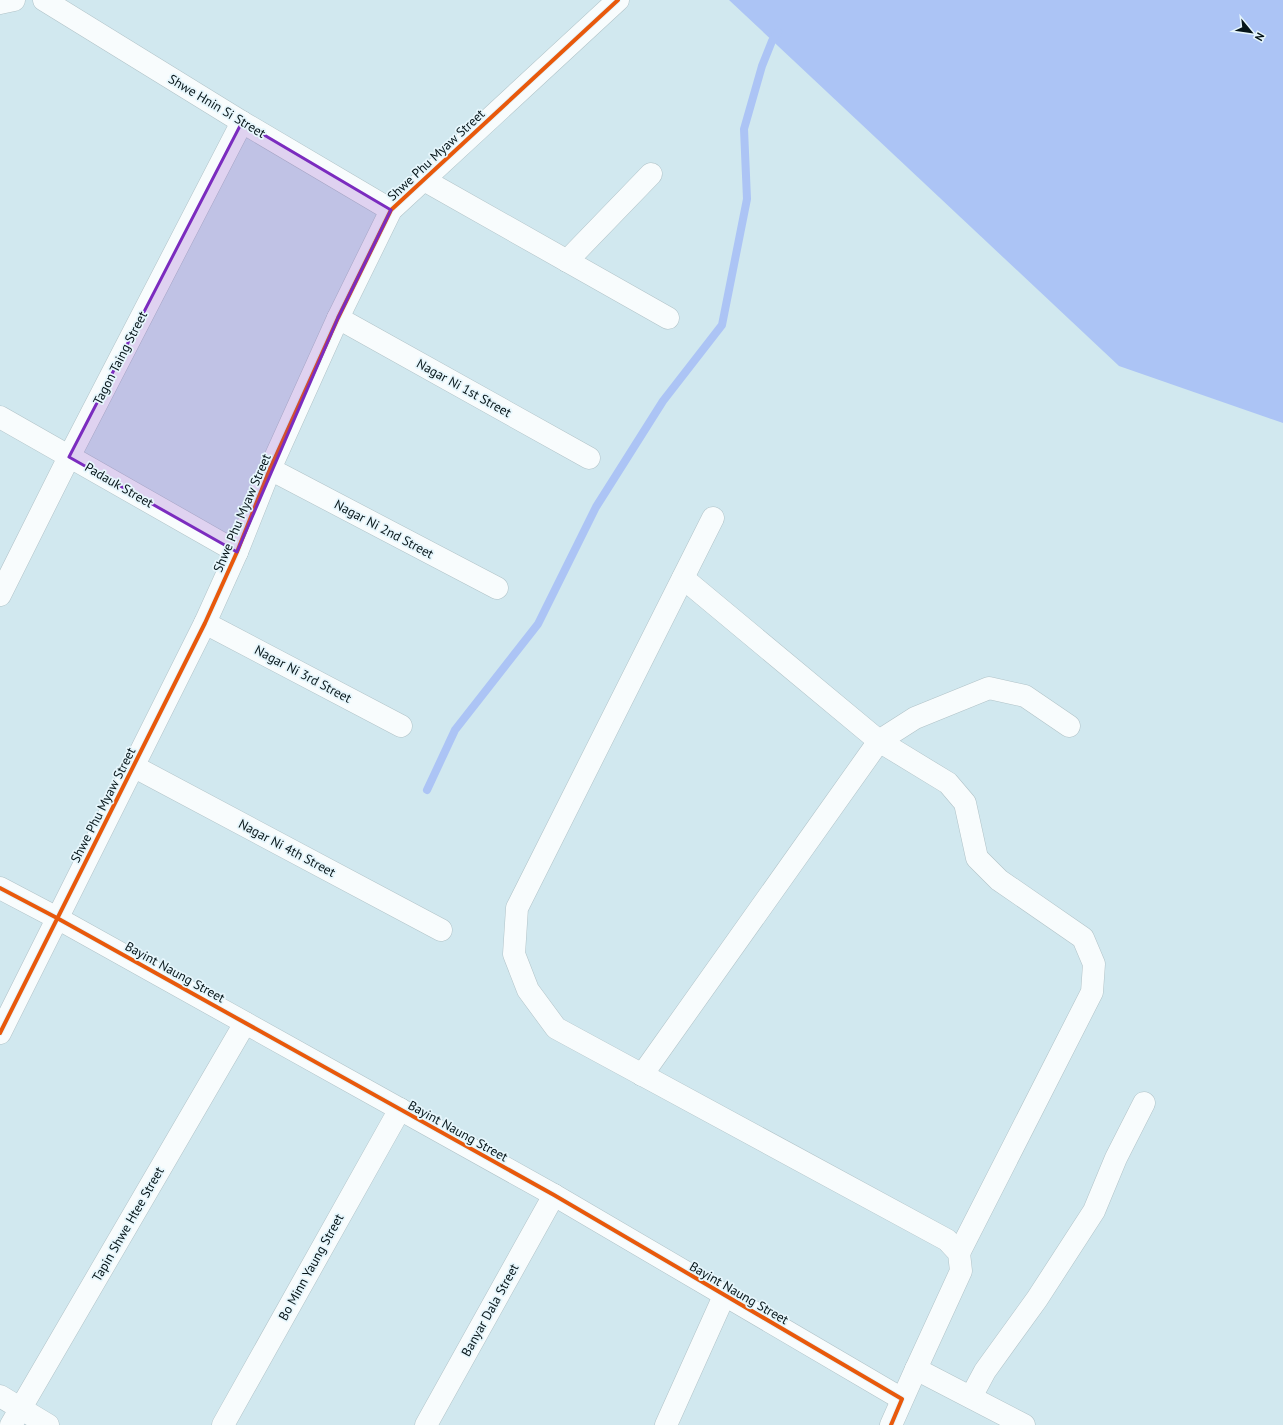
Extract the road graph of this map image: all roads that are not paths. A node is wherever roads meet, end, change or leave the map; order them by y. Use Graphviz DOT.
graph roads {
  1 [pos="14,0"];
  2 [pos="44,0"];
  3 [pos="618,0"];
  4 [pos="0,3"];
  5 [pos="242,122"];
  6 [pos="651,174"];
  7 [pos="424,180"];
  8 [pos="391,210"];
  9 [pos="567,261"];
  10 [pos="338,318"];
  11 [pos="668,318"];
  12 [pos="0,418"];
  13 [pos="69,457"];
  14 [pos="589,458"];
  15 [pos="270,469"];
  16 [pos="713,518"];
  17 [pos="237,552"];
  18 [pos="683,578"];
  19 [pos="497,588"];
  20 [pos="0,594"];
  21 [pos="205,623"];
  22 [pos="401,726"];
  23 [pos="1069,726"];
  24 [pos="879,741"];
  25 [pos="133,766"];
  26 [pos="0,888"];
  27 [pos="57,918"];
  28 [pos="441,930"];
  29 [pos="245,1022"];
  30 [pos="0,1032"];
  31 [pos="642,1075"];
  32 [pos="1144,1103"];
  33 [pos="400,1109"];
  34 [pos="554,1195"];
  35 [pos="959,1253"];
  36 [pos="724,1296"];
  37 [pos="916,1369"];
  38 [pos="0,1396"];
  39 [pos="971,1397"];
  40 [pos="902,1399"];
  41 [pos="16,1417"];
  42 [pos="48,1425"];
  43 [pos="223,1425"];
  44 [pos="426,1425"];
  45 [pos="666,1425"];
  46 [pos="891,1425"];
  47 [pos="1024,1425"];
  1 -- 4 [label="street"];
  2 -- 5 [label="street, Shwe Hnin Si Street"];
  3 -- 7 [label="street, Shwe Phu Myaw Street"];
  5 -- 8 [label="street, Shwe Hnin Si Street"];
  5 -- 13 [label="street, Tagon Taing Street"];
  6 -- 9 [label="street"];
  7 -- 8 [label="street, Shwe Phu Myaw Street"];
  7 -- 9 [label="street"];
  8 -- 10 [label="street, Shwe Phu Myaw Street"];
  9 -- 11 [label="street"];
  10 -- 14 [label="street, Nagar Ni 1st Street"];
  10 -- 15 [label="street, Shwe Phu Myaw Street"];
  12 -- 13 [label="street, Padauk Street"];
  13 -- 17 [label="street, Padauk Street"];
  13 -- 20 [label="street, Tagon Taing Street"];
  15 -- 17 [label="street, Shwe Phu Myaw Street"];
  15 -- 19 [label="street, Nagar Ni 2nd Street"];
  16 -- 18 [label="street"];
  17 -- 21 [label="street, Shwe Phu Myaw Street"];
  18 -- 24 [label="street"];
  18 -- 31 [label="street"];
  21 -- 22 [label="street, Nagar Ni 3rd Street"];
  21 -- 25 [label="street, Shwe Phu Myaw Street"];
  23 -- 24 [label="street"];
  24 -- 31 [label="street"];
  24 -- 35 [label="street"];
  25 -- 27 [label="street, Shwe Phu Myaw Street"];
  25 -- 28 [label="street, Nagar Ni 4th Street"];
  26 -- 27 [label="street, Bayint Naung Street"];
  27 -- 29 [label="street, Bayint Naung Street"];
  27 -- 30 [label="street, Shwe Phu Myaw Street"];
  29 -- 33 [label="street, Bayint Naung Street"];
  29 -- 41 [label="street, Tapin Shwe Htee Street"];
  31 -- 35 [label="street"];
  32 -- 39 [label="street"];
  33 -- 34 [label="street, Bayint Naung Street"];
  33 -- 43 [label="street, Bo Minn Yaung Street"];
  34 -- 36 [label="street, Bayint Naung Street"];
  34 -- 44 [label="street, Banyar Dala Street"];
  35 -- 37 [label="street"];
  36 -- 40 [label="street, Bayint Naung Street"];
  36 -- 45 [label="street"];
  37 -- 39 [label="street"];
  37 -- 40 [label="street"];
  38 -- 41 [label="street"];
  39 -- 47 [label="street"];
  40 -- 46 [label="street"];
  41 -- 42 [label="street"];
}
